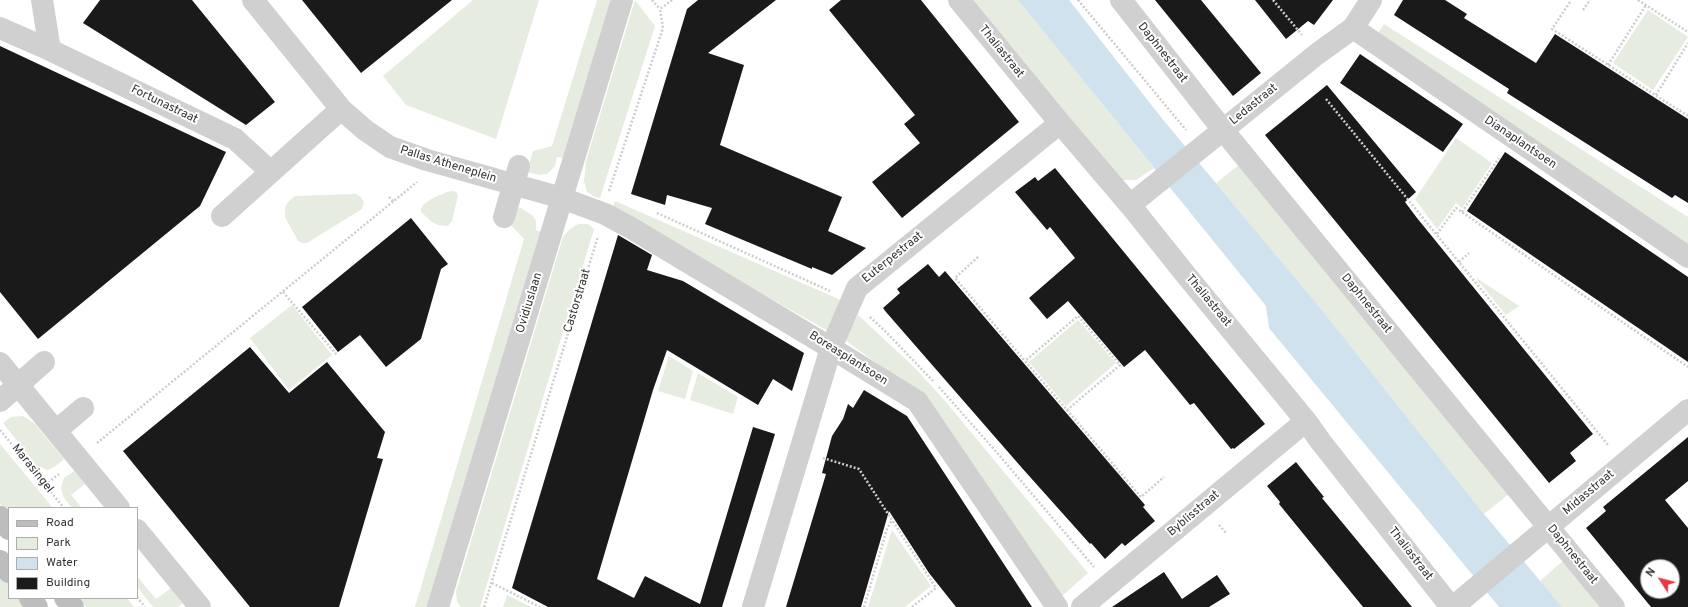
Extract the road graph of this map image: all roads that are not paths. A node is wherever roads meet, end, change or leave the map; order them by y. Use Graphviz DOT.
graph roads {
  1 [pos="42,0"];
  2 [pos="253,0"];
  3 [pos="622,0"];
  4 [pos="959,0"];
  5 [pos="1121,0"];
  6 [pos="1371,0"];
  7 [pos="0,28"];
  8 [pos="1353,28"];
  9 [pos="50,50"];
  10 [pos="341,109"];
  11 [pos="1060,123"];
  12 [pos="1223,130"];
  13 [pos="271,172"];
  14 [pos="516,175"];
  15 [pos="562,198"];
  16 [pos="1130,205"];
  17 [pos="222,216"];
  18 [pos="504,217"];
  19 [pos="1688,257"];
  20 [pos="830,348"];
  21 [pos="0,362"];
  22 [pos="44,362"];
  23 [pos="18,385"];
  24 [pos="0,401"];
  25 [pos="83,408"];
  26 [pos="1688,410"];
  27 [pos="1306,421"];
  28 [pos="56,431"];
  29 [pos="118,507"];
  30 [pos="0,517"];
  31 [pos="1548,526"];
  32 [pos="8,527"];
  33 [pos="138,531"];
  34 [pos="0,561"];
  35 [pos="8,571"];
  36 [pos="31,599"];
  37 [pos="66,599"];
  38 [pos="38,607"];
  39 [pos="73,607"];
  40 [pos="200,607"];
  41 [pos="438,607"];
  42 [pos="753,607"];
  43 [pos="1057,607"];
  44 [pos="1082,607"];
  45 [pos="1452,607"];
  46 [pos="1614,607"];
  1 -- 9 [label="street"];
  2 -- 10 [label="street, Pallas Atheneplein"];
  3 -- 15 [label="street, Ovidiuslaan"];
  4 -- 11 [label="street, Thaliastraat"];
  5 -- 12 [label="street, Daphnestraat"];
  6 -- 8 [label="street, Ledastraat"];
  7 -- 9 [label="street, Fortunastraat"];
  8 -- 12 [label="street, Ledastraat"];
  8 -- 19 [label="street, Dianaplantsoen"];
  9 -- 13 [label="street, Fortunastraat"];
  10 -- 13 [label="street"];
  10 -- 14 [label="street, Pallas Atheneplein"];
  11 -- 16 [label="street, Thaliastraat"];
  11 -- 20 [label="street, Euterpestraat"];
  12 -- 16 [label="street, Ledastraat"];
  12 -- 31 [label="street, Daphnestraat"];
  13 -- 17 [label="street"];
  14 -- 15 [label="street, Pallas Atheneplein"];
  14 -- 18 [label="street"];
  15 -- 20 [label="street, Boreasplantsoen"];
  15 -- 41 [label="street, Ovidiuslaan"];
  16 -- 27 [label="street, Thaliastraat"];
  20 -- 42 [label="street, Euterpestraat"];
  20 -- 43 [label="street, Boreasplantsoen"];
  21 -- 23 [label="street"];
  22 -- 23 [label="street"];
  23 -- 24 [label="street"];
  23 -- 28 [label="street"];
  25 -- 28 [label="street"];
  26 -- 31 [label="street, Midasstraat"];
  27 -- 44 [label="street, Byblisstraat"];
  27 -- 45 [label="street, Thaliastraat"];
  28 -- 29 [label="street"];
  30 -- 32 [label="street"];
  31 -- 45 [label="street, Midasstraat"];
  31 -- 46 [label="street, Daphnestraat"];
  33 -- 40 [label="street"];
  34 -- 35 [label="street"];
  36 -- 38 [label="street"];
  37 -- 39 [label="street"];
}
